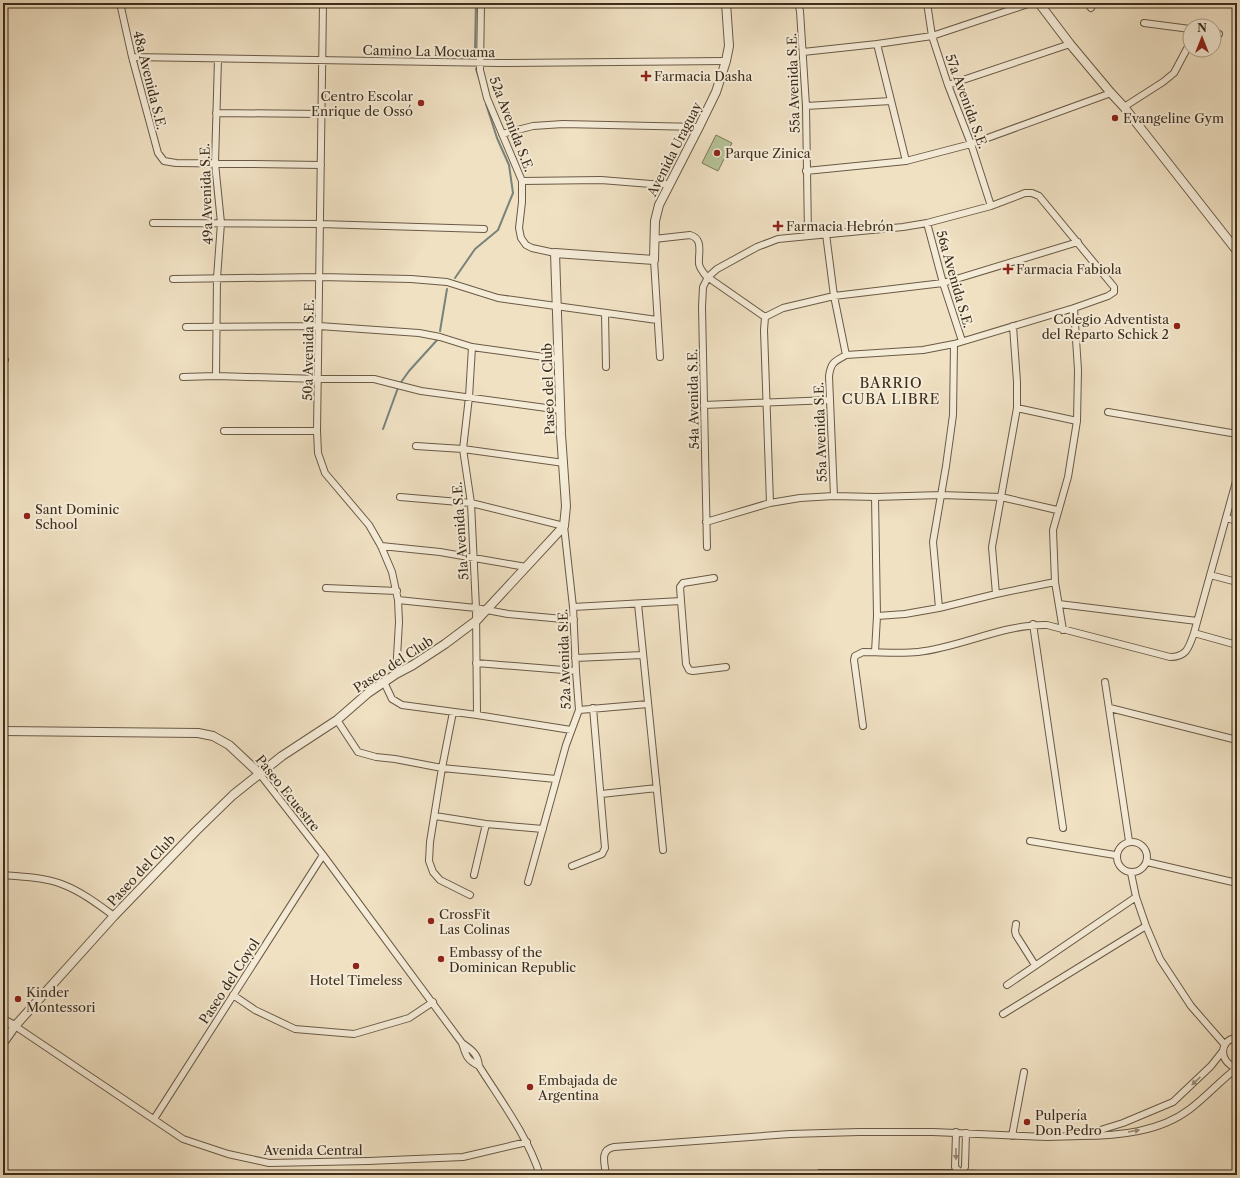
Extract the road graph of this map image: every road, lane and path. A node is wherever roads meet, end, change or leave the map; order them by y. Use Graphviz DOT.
graph roads {
  1 [pos="120,3"];
  2 [pos="323,3"];
  3 [pos="481,3"];
  4 [pos="726,3"];
  5 [pos="798,3"];
  6 [pos="927,3"];
  7 [pos="1031,3"];
  8 [pos="1044,5"];
  9 [pos="1144,23"];
  10 [pos="1182,28"];
  11 [pos="932,36"];
  12 [pos="877,44"];
  13 [pos="1070,44"];
  14 [pos="803,52"];
  15 [pos="132,57"];
  16 [pos="1182,58"];
  17 [pos="218,59"];
  18 [pos="323,60"];
  19 [pos="726,61"];
  20 [pos="480,62"];
  21 [pos="948,85"];
  22 [pos="1111,93"];
  23 [pos="891,101"];
  24 [pos="806,106"];
  25 [pos="1124,107"];
  26 [pos="216,113"];
  27 [pos="322,114"];
  28 [pos="699,127"];
  29 [pos="502,134"];
  30 [pos="971,144"];
  31 [pos="906,161"];
  32 [pos="215,163"];
  33 [pos="321,165"];
  34 [pos="806,170"];
  35 [pos="522,181"];
  36 [pos="669,184"];
  37 [pos="991,206"];
  38 [pos="153,223"];
  39 [pos="221,223"];
  40 [pos="927,223"];
  41 [pos="320,224"];
  42 [pos="484,229"];
  43 [pos="826,234"];
  44 [pos="808,235"];
  45 [pos="654,239"];
  46 [pos="1078,242"];
  47 [pos="1237,251"];
  48 [pos="555,253"];
  49 [pos="654,260"];
  50 [pos="320,277"];
  51 [pos="708,277"];
  52 [pos="217,278"];
  53 [pos="173,279"];
  54 [pos="943,283"];
  55 [pos="834,296"];
  56 [pos="558,306"];
  57 [pos="1074,308"];
  58 [pos="605,313"];
  59 [pos="766,317"];
  60 [pos="657,320"];
  61 [pos="319,326"];
  62 [pos="1013,326"];
  63 [pos="186,327"];
  64 [pos="216,327"];
  65 [pos="962,341"];
  66 [pos="954,344"];
  67 [pos="472,347"];
  68 [pos="846,355"];
  69 [pos="660,358"];
  70 [pos="559,359"];
  71 [pos="606,367"];
  72 [pos="216,376"];
  73 [pos="183,377"];
  74 [pos="318,379"];
  75 [pos="469,397"];
  76 [pos="830,400"];
  77 [pos="767,403"];
  78 [pos="704,405"];
  79 [pos="1016,408"];
  80 [pos="561,410"];
  81 [pos="1108,412"];
  82 [pos="1078,421"];
  83 [pos="224,431"];
  84 [pos="317,432"];
  85 [pos="1237,434"];
  86 [pos="416,446"];
  87 [pos="463,449"];
  88 [pos="564,464"];
  89 [pos="1237,478"];
  90 [pos="941,495"];
  91 [pos="834,496"];
  92 [pos="400,497"];
  93 [pos="875,497"];
  94 [pos="1000,497"];
  95 [pos="471,503"];
  96 [pos="770,503"];
  97 [pos="1058,510"];
  98 [pos="1226,518"];
  99 [pos="1237,521"];
  100 [pos="706,522"];
  101 [pos="564,526"];
  102 [pos="381,546"];
  103 [pos="707,547"];
  104 [pos="474,558"];
  105 [pos="526,567"];
  106 [pos="1210,575"];
  107 [pos="714,578"];
  108 [pos="1055,582"];
  109 [pos="1237,582"];
  110 [pos="326,588"];
  111 [pos="397,591"];
  112 [pos="996,594"];
  113 [pos="398,600"];
  114 [pos="681,601"];
  115 [pos="638,604"];
  116 [pos="1059,604"];
  117 [pos="574,607"];
  118 [pos="476,608"];
  119 [pos="939,608"];
  120 [pos="487,610"];
  121 [pos="877,616"];
  122 [pos="477,620"];
  123 [pos="574,620"];
  124 [pos="1197,621"];
  125 [pos="1033,624"];
  126 [pos="1063,630"];
  127 [pos="1194,633"];
  128 [pos="1237,645"];
  129 [pos="875,652"];
  130 [pos="643,654"];
  131 [pos="575,658"];
  132 [pos="476,663"];
  133 [pos="726,667"];
  134 [pos="576,671"];
  135 [pos="396,674"];
  136 [pos="384,682"];
  137 [pos="1105,682"];
  138 [pos="648,704"];
  139 [pos="593,708"];
  140 [pos="1110,708"];
  141 [pos="579,710"];
  142 [pos="453,712"];
  143 [pos="477,714"];
  144 [pos="337,720"];
  145 [pos="864,726"];
  146 [pos="571,730"];
  147 [pos="3,731"];
  148 [pos="1237,740"];
  149 [pos="442,768"];
  150 [pos="260,773"];
  151 [pos="556,779"];
  152 [pos="657,788"];
  153 [pos="601,794"];
  154 [pos="435,816"];
  155 [pos="486,824"];
  156 [pos="1063,828"];
  157 [pos="543,829"];
  158 [pos="1030,842"];
  159 [pos="1129,842"];
  160 [pos="663,850"];
  161 [pos="323,855"];
  162 [pos="1115,855"];
  163 [pos="1147,862"];
  164 [pos="572,866"];
  165 [pos="1131,874"];
  166 [pos="3,875"];
  167 [pos="474,875"];
  168 [pos="528,882"];
  169 [pos="1237,882"];
  170 [pos="470,895"];
  171 [pos="1136,897"];
  172 [pos="114,916"];
  173 [pos="1016,924"];
  174 [pos="1146,926"];
  175 [pos="1035,966"];
  176 [pos="1007,985"];
  177 [pos="233,995"];
  178 [pos="432,1002"];
  179 [pos="1003,1014"];
  180 [pos="3,1020"];
  181 [pos="15,1026"];
  182 [pos="1236,1037"];
  183 [pos="3,1043"];
  184 [pos="462,1043"];
  185 [pos="1225,1045"];
  186 [pos="1222,1052"];
  187 [pos="480,1066"];
  188 [pos="1237,1068"];
  189 [pos="1024,1072"];
  190 [pos="154,1119"];
  191 [pos="956,1132"];
  192 [pos="966,1133"];
  193 [pos="1012,1136"];
  194 [pos="1082,1136"];
  195 [pos="527,1142"];
  196 [pos="820,1173"];
  197 [pos="854,1174"];
  198 [pos="961,1174"];
  199 [pos="540,1175"];
  200 [pos="606,1175"];
  201 [pos="995,1175"];
  1 -- 15 [label="street, 48a Avenida S.E."];
  2 -- 18 [label="street, 50a Avenida S.E."];
  3 -- 20 [label="street, 52a Avenida S.E."];
  4 -- 19 [label="street, Avenida Uraguay"];
  5 -- 14 [label="street, 55a Avenida S.E."];
  6 -- 11 [label="street, 57a Avenida S.E."];
  7 -- 11 [label="street"];
  8 -- 13 [label="street"];
  9 -- 10 [label="street"];
  11 -- 12 [label="street"];
  11 -- 21 [label="street, 57a Avenida S.E."];
  12 -- 14 [label="street"];
  12 -- 23 [label="street"];
  13 -- 21 [label="street"];
  13 -- 22 [label="street"];
  14 -- 24 [label="street, 55a Avenida S.E."];
  15 -- 17 [label="street, Camino La Mocuama"];
  15 -- 32 [label="street, 48a Avenida S.E."];
  16 -- 25 [label="street"];
  17 -- 18 [label="street, Camino La Mocuama"];
  17 -- 26 [label="street, 49a Avenida S.E."];
  18 -- 20 [label="street, Camino La Mocuama"];
  18 -- 27 [label="street, 50a Avenida S.E."];
  19 -- 20 [label="street, Camino La Mocuama"];
  19 -- 28 [label="street, Avenida Uraguay"];
  20 -- 29 [label="street, 52a Avenida S.E."];
  21 -- 30 [label="street, 57a Avenida S.E."];
  22 -- 25 [label="street"];
  22 -- 30 [label="street"];
  23 -- 24 [label="street"];
  23 -- 31 [label="street"];
  24 -- 34 [label="street, 55a Avenida S.E."];
  25 -- 47 [label="street"];
  26 -- 27 [label="street"];
  26 -- 32 [label="street, 49a Avenida S.E."];
  27 -- 33 [label="street, 50a Avenida S.E."];
  28 -- 29 [label="street"];
  28 -- 36 [label="street, Avenida Uraguay"];
  29 -- 35 [label="street, 52a Avenida S.E."];
  30 -- 31 [label="street"];
  30 -- 37 [label="street, 57a Avenida S.E."];
  31 -- 34 [label="street"];
  32 -- 33 [label="street"];
  32 -- 39 [label="street, 49a Avenida S.E."];
  33 -- 41 [label="street, 50a Avenida S.E."];
  34 -- 44 [label="street, 55a Avenida S.E."];
  35 -- 36 [label="street"];
  35 -- 48 [label="street, 52a Avenida S.E."];
  36 -- 45 [label="street, Avenida Uraguay"];
  37 -- 40 [label="street"];
  37 -- 46 [label="street"];
  38 -- 39 [label="street"];
  39 -- 41 [label="street"];
  39 -- 52 [label="street, 49a Avenida S.E."];
  40 -- 43 [label="street"];
  40 -- 54 [label="street, 56a Avenida S.E."];
  41 -- 42 [label="street"];
  41 -- 50 [label="street, 50a Avenida S.E."];
  43 -- 44 [label="street"];
  43 -- 55 [label="street"];
  44 -- 51 [label="street"];
  45 -- 49 [label="street, Avenida Uraguay"];
  45 -- 51 [label="street"];
  46 -- 54 [label="street"];
  46 -- 57 [label="street"];
  48 -- 49 [label="street"];
  48 -- 56 [label="street, Paseo del Club"];
  49 -- 60 [label="street, Avenida Uraguay"];
  50 -- 52 [label="street"];
  50 -- 56 [label="street"];
  50 -- 61 [label="street, 50a Avenida S.E."];
  51 -- 59 [label="street"];
  51 -- 78 [label="street, 54a Avenida S.E."];
  52 -- 53 [label="street"];
  52 -- 64 [label="street, 49a Avenida S.E."];
  54 -- 55 [label="street"];
  54 -- 65 [label="street, 56a Avenida S.E."];
  55 -- 59 [label="street"];
  55 -- 68 [label="street"];
  56 -- 58 [label="street"];
  56 -- 70 [label="street, Paseo del Club"];
  57 -- 62 [label="street"];
  57 -- 82 [label="street"];
  58 -- 60 [label="street"];
  58 -- 71 [label="street"];
  59 -- 77 [label="street"];
  60 -- 69 [label="street, Avenida Uraguay"];
  61 -- 64 [label="street"];
  61 -- 67 [label="street"];
  61 -- 74 [label="street, 50a Avenida S.E."];
  62 -- 65 [label="street"];
  62 -- 79 [label="street"];
  63 -- 64 [label="street"];
  64 -- 72 [label="street, 49a Avenida S.E."];
  65 -- 66 [label="street"];
  66 -- 68 [label="street"];
  66 -- 90 [label="street"];
  67 -- 70 [label="street"];
  67 -- 75 [label="street, 51a Avenida S.E."];
  68 -- 76 [label="street, 55a Avenida S.E."];
  70 -- 80 [label="street, Paseo del Club"];
  72 -- 73 [label="street"];
  72 -- 74 [label="street"];
  74 -- 75 [label="street"];
  74 -- 84 [label="street, 50a Avenida S.E."];
  75 -- 80 [label="street"];
  75 -- 87 [label="street, 51a Avenida S.E."];
  76 -- 77 [label="street"];
  76 -- 91 [label="street, 55a Avenida S.E."];
  77 -- 78 [label="street"];
  77 -- 96 [label="street"];
  78 -- 100 [label="street, 54a Avenida S.E."];
  79 -- 82 [label="street"];
  79 -- 94 [label="street"];
  80 -- 88 [label="street, Paseo del Club"];
  81 -- 85 [label="street"];
  82 -- 97 [label="street"];
  83 -- 84 [label="street"];
  84 -- 102 [label="street, 50a Avenida S.E."];
  86 -- 87 [label="street"];
  87 -- 88 [label="street"];
  87 -- 95 [label="street, 51a Avenida S.E."];
  88 -- 101 [label="street, Paseo del Club"];
  89 -- 98 [label="street"];
  90 -- 93 [label="street"];
  90 -- 94 [label="street"];
  90 -- 119 [label="street"];
  91 -- 93 [label="street"];
  91 -- 96 [label="street"];
  92 -- 95 [label="street"];
  93 -- 121 [label="street"];
  94 -- 97 [label="street"];
  94 -- 112 [label="street"];
  95 -- 101 [label="street"];
  95 -- 104 [label="street, 51a Avenida S.E."];
  96 -- 100 [label="street"];
  97 -- 108 [label="street"];
  98 -- 99 [label="street"];
  98 -- 106 [label="street"];
  100 -- 103 [label="street, 54a Avenida S.E."];
  101 -- 105 [label="street, Paseo del Club"];
  101 -- 117 [label="street, 52a Avenida S.E."];
  102 -- 104 [label="street"];
  102 -- 111 [label="street, 50a Avenida S.E."];
  104 -- 105 [label="street"];
  104 -- 118 [label="street, 51a Avenida S.E."];
  105 -- 120 [label="street, Paseo del Club"];
  106 -- 109 [label="street"];
  106 -- 124 [label="street"];
  107 -- 114 [label="street"];
  108 -- 112 [label="street"];
  108 -- 116 [label="street"];
  110 -- 111 [label="street"];
  111 -- 113 [label="street, 50a Avenida S.E."];
  112 -- 119 [label="street"];
  113 -- 118 [label="street"];
  113 -- 135 [label="street, 50a Avenida S.E."];
  114 -- 115 [label="street"];
  114 -- 133 [label="street"];
  115 -- 117 [label="street"];
  115 -- 130 [label="street"];
  116 -- 124 [label="street"];
  116 -- 126 [label="street"];
  117 -- 123 [label="street, 52a Avenida S.E."];
  118 -- 120 [label="street"];
  118 -- 122 [label="street, 51a Avenida S.E."];
  119 -- 121 [label="street"];
  120 -- 122 [label="street, Paseo del Club"];
  120 -- 123 [label="street"];
  121 -- 129 [label="street"];
  122 -- 132 [label="street, 51a Avenida S.E."];
  122 -- 135 [label="street, Paseo del Club"];
  123 -- 131 [label="street, 52a Avenida S.E."];
  124 -- 127 [label="street"];
  125 -- 126 [label="street"];
  125 -- 129 [label="street"];
  125 -- 156 [label="street"];
  126 -- 127 [label="street"];
  127 -- 128 [label="street"];
  129 -- 145 [label="street"];
  130 -- 131 [label="street"];
  130 -- 138 [label="street"];
  131 -- 134 [label="street, 52a Avenida S.E."];
  132 -- 134 [label="street"];
  132 -- 143 [label="street, 51a Avenida S.E."];
  134 -- 141 [label="street, 52a Avenida S.E."];
  135 -- 136 [label="street, Paseo del Club"];
  136 -- 142 [label="street"];
  136 -- 144 [label="street, Paseo del Club"];
  137 -- 140 [label="street"];
  138 -- 139 [label="street"];
  138 -- 152 [label="street"];
  139 -- 141 [label="street"];
  139 -- 153 [label="street"];
  140 -- 148 [label="street"];
  140 -- 159 [label="street"];
  141 -- 146 [label="street, 52a Avenida S.E."];
  142 -- 143 [label="street"];
  142 -- 149 [label="street"];
  143 -- 146 [label="street"];
  144 -- 149 [label="street"];
  144 -- 150 [label="street, Paseo del Club"];
  146 -- 151 [label="street, 52a Avenida S.E."];
  147 -- 150 [label="street, Paseo Ecuestre"];
  149 -- 151 [label="street"];
  149 -- 154 [label="street"];
  150 -- 161 [label="street, Paseo Ecuestre"];
  150 -- 172 [label="street, Paseo del Club"];
  151 -- 157 [label="street, 52a Avenida S.E."];
  152 -- 153 [label="street"];
  152 -- 160 [label="street"];
  153 -- 164 [label="street"];
  154 -- 155 [label="street"];
  154 -- 170 [label="street"];
  155 -- 157 [label="street"];
  155 -- 167 [label="street"];
  157 -- 168 [label="street, 52a Avenida S.E."];
  158 -- 162 [label="street"];
  159 -- 162 [label="street"];
  159 -- 163 [label="street"];
  161 -- 177 [label="street, Paseo del Coyol"];
  161 -- 178 [label="street, Paseo Ecuestre"];
  162 -- 165 [label="street"];
  163 -- 165 [label="street"];
  163 -- 169 [label="street"];
  165 -- 171 [label="street"];
  166 -- 172 [label="street"];
  171 -- 174 [label="street"];
  171 -- 175 [label="street"];
  172 -- 181 [label="street, Paseo del Club"];
  173 -- 175 [label="street"];
  174 -- 179 [label="street"];
  174 -- 185 [label="street"];
  175 -- 176 [label="street"];
  177 -- 178 [label="street"];
  177 -- 190 [label="street, Paseo del Coyol"];
  178 -- 184 [label="street, Paseo Ecuestre"];
  180 -- 181 [label="street"];
  181 -- 183 [label="street, Paseo del Club"];
  181 -- 190 [label="street, Avenida Central"];
  182 -- 185 [label="street"];
  184 -- 187 [label="street"];
  184 -- 187 [label="street"];
  185 -- 186 [label="street"];
  186 -- 188 [label="street"];
  186 -- 194 [label="street, one-way"];
  187 -- 195 [label="street"];
  194 -- 188 [label="street, one-way"];
  189 -- 193 [label="street"];
  190 -- 195 [label="street, Avenida Central"];
  191 -- 192 [label="street"];
  191 -- 198 [label="street, one-way"];
  191 -- 200 [label="street"];
  192 -- 193 [label="street"];
  192 -- 198 [label="street"];
  193 -- 194 [label="street"];
  195 -- 199 [label="street"];
  196 -- 197 [label="street"];
  197 -- 198 [label="street"];
  198 -- 201 [label="street"];
}
